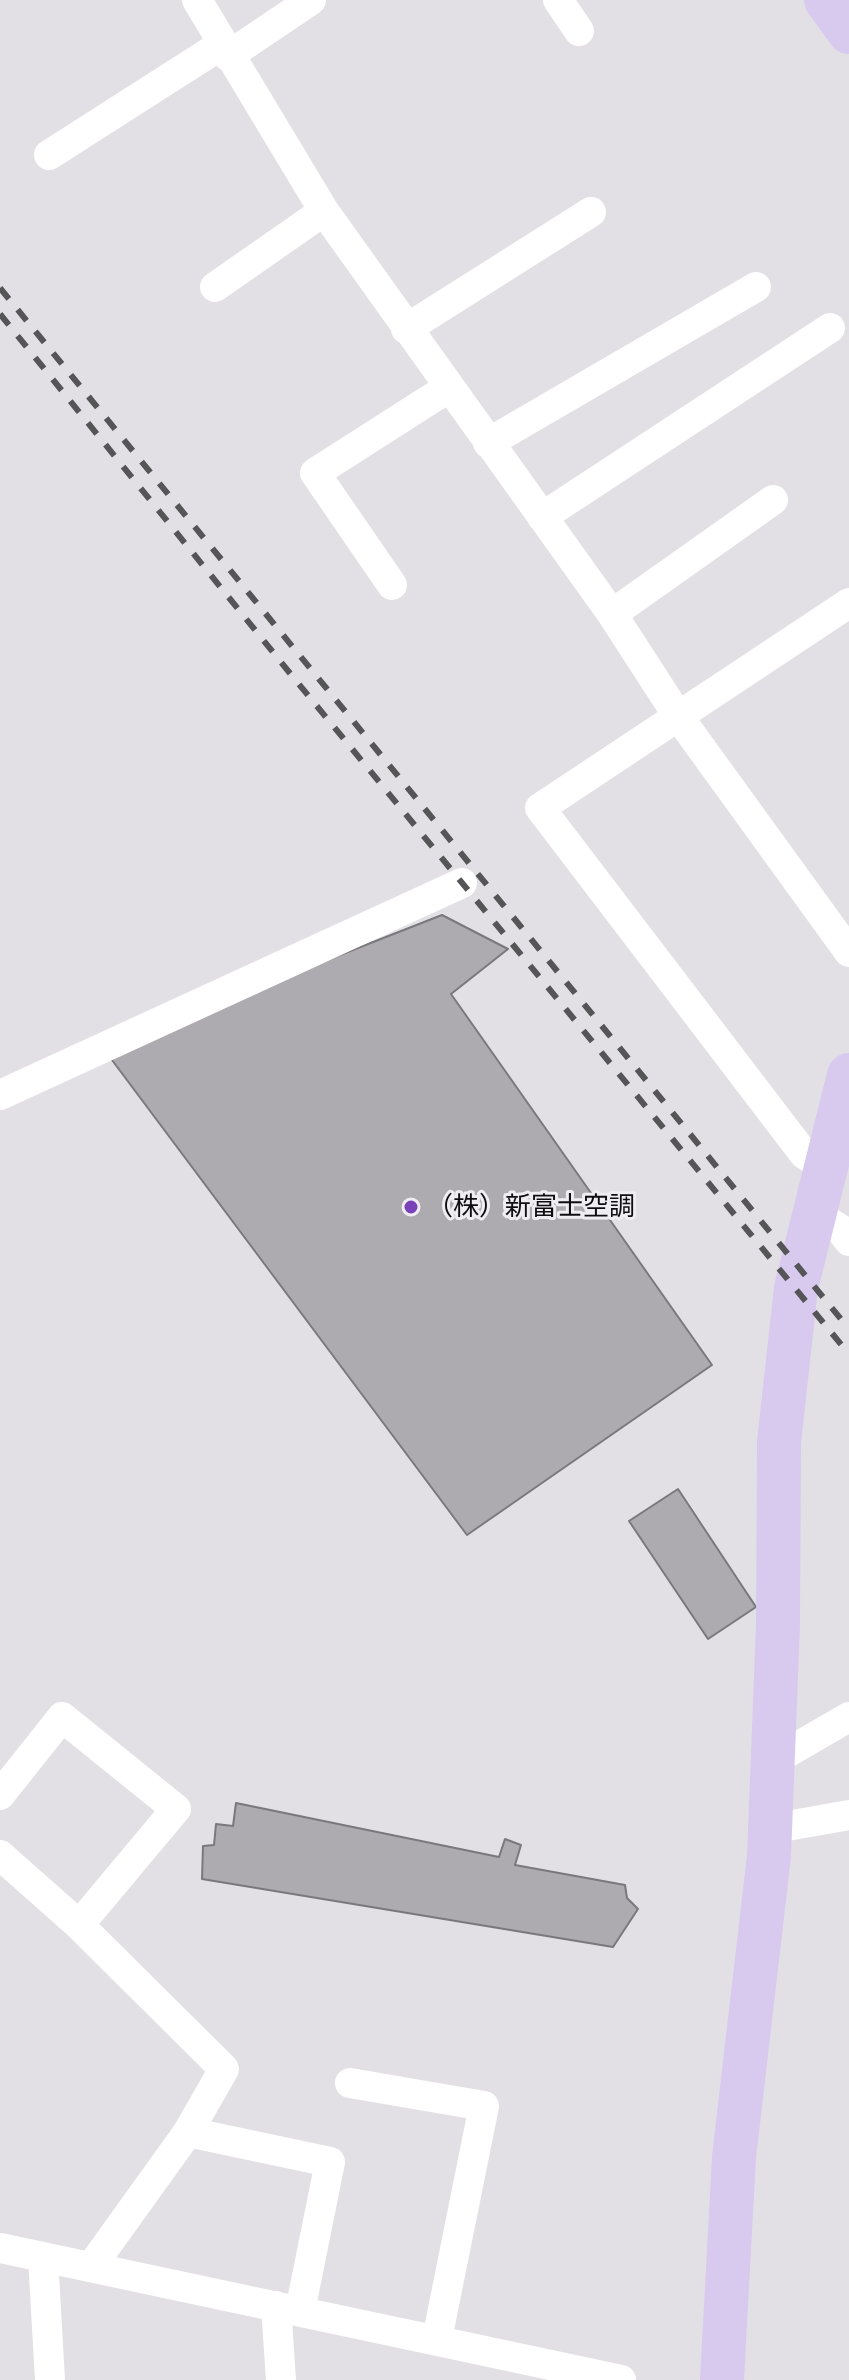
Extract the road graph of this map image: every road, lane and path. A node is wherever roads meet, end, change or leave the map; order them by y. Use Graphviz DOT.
graph roads {
  1 [pos="197,0"];
  2 [pos="311,0"];
  3 [pos="558,0"];
  4 [pos="826,0"];
  5 [pos="579,31"];
  6 [pos="849,32"];
  7 [pos="225,50"];
  8 [pos="49,155"];
  9 [pos="324,211"];
  10 [pos="591,212"];
  11 [pos="215,287"];
  12 [pos="756,287"];
  13 [pos="830,328"];
  14 [pos="406,329"];
  15 [pos="448,388"];
  16 [pos="488,443"];
  17 [pos="773,500"];
  18 [pos="542,517"];
  19 [pos="392,585"];
  20 [pos="849,603"];
  21 [pos="612,614"];
  22 [pos="678,716"];
  23 [pos="462,883"];
  24 [pos="849,952"];
  25 [pos="849,1075"];
  26 [pos="0,1095"];
  27 [pos="827,1169"];
  28 [pos="816,1214"];
  29 [pos="849,1241"];
  30 [pos="849,1717"];
  31 [pos="773,1761"];
  32 [pos="0,1795"];
  33 [pos="849,1815"];
  34 [pos="770,1829"];
  35 [pos="0,1855"];
  36 [pos="79,1925"];
  37 [pos="350,2083"];
  38 [pos="188,2132"];
  39 [pos="0,2248"];
  40 [pos="43,2257"];
  41 [pos="91,2267"];
  42 [pos="288,2309"];
  43 [pos="437,2339"];
  44 [pos="503,2366"];
  45 [pos="50,2380"];
  46 [pos="281,2380"];
  47 [pos="621,2380"];
  48 [pos="722,2380"];
  1 -- 7 [label="street"];
  2 -- 7 [label="street"];
  3 -- 5 [label="street"];
  4 -- 6 [label="main road"];
  7 -- 8 [label="street"];
  7 -- 9 [label="street"];
  9 -- 11 [label="street"];
  9 -- 14 [label="street"];
  10 -- 14 [label="street"];
  12 -- 16 [label="street"];
  13 -- 18 [label="street"];
  14 -- 15 [label="street"];
  15 -- 16 [label="street"];
  15 -- 19 [label="street"];
  16 -- 18 [label="street"];
  17 -- 21 [label="street"];
  18 -- 21 [label="street"];
  20 -- 22 [label="street"];
  21 -- 22 [label="street"];
  22 -- 24 [label="street"];
  22 -- 27 [label="street"];
  23 -- 26 [label="street"];
  25 -- 27 [label="main road"];
  27 -- 28 [label="main road"];
  28 -- 29 [label="street"];
  28 -- 31 [label="main road"];
  30 -- 31 [label="street"];
  31 -- 34 [label="main road"];
  32 -- 36 [label="street"];
  33 -- 34 [label="street"];
  34 -- 48 [label="main road"];
  35 -- 36 [label="street"];
  36 -- 38 [label="street"];
  37 -- 43 [label="street"];
  38 -- 41 [label="street"];
  38 -- 42 [label="street"];
  39 -- 40 [label="street"];
  40 -- 41 [label="street"];
  40 -- 45 [label="street"];
  41 -- 42 [label="street"];
  42 -- 43 [label="street"];
  42 -- 46 [label="street"];
  43 -- 44 [label="street"];
  44 -- 47 [label="street"];
}
